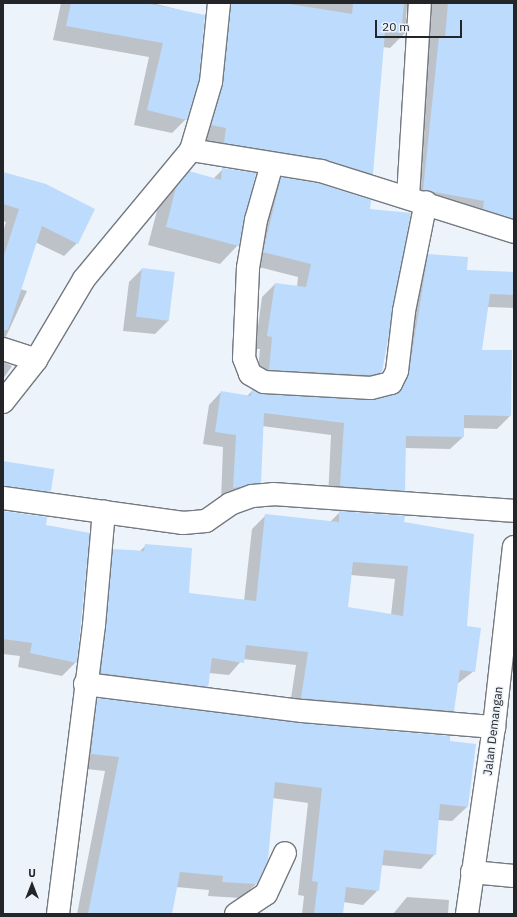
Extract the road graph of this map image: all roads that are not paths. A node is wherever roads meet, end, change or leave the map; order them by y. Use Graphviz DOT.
graph roads {
  1 [pos="219,3"];
  2 [pos="420,3"];
  3 [pos="191,150"];
  4 [pos="272,164"];
  5 [pos="417,200"];
  6 [pos="514,232"];
  7 [pos="3,349"];
  8 [pos="36,360"];
  9 [pos="3,402"];
  10 [pos="3,498"];
  11 [pos="514,511"];
  12 [pos="104,512"];
  13 [pos="514,547"];
  14 [pos="85,684"];
  15 [pos="494,727"];
  16 [pos="285,853"];
  17 [pos="472,872"];
  18 [pos="514,876"];
  19 [pos="58,914"];
  20 [pos="236,914"];
  21 [pos="467,914"];
  1 -- 3 [label="street"];
  2 -- 5 [label="street"];
  3 -- 4 [label="street"];
  3 -- 8 [label="street"];
  4 -- 5 [label="street"];
  4 -- 5 [label="street"];
  5 -- 6 [label="street"];
  7 -- 8 [label="street"];
  8 -- 9 [label="street"];
  10 -- 12 [label="street"];
  11 -- 12 [label="street"];
  12 -- 14 [label="street"];
  13 -- 15 [label="street, Jalan Demangan"];
  14 -- 15 [label="street"];
  14 -- 19 [label="street"];
  15 -- 17 [label="street, Jalan Demangan"];
  16 -- 20 [label="street"];
  17 -- 18 [label="street"];
  17 -- 21 [label="street, Jalan Demangan"];
}
